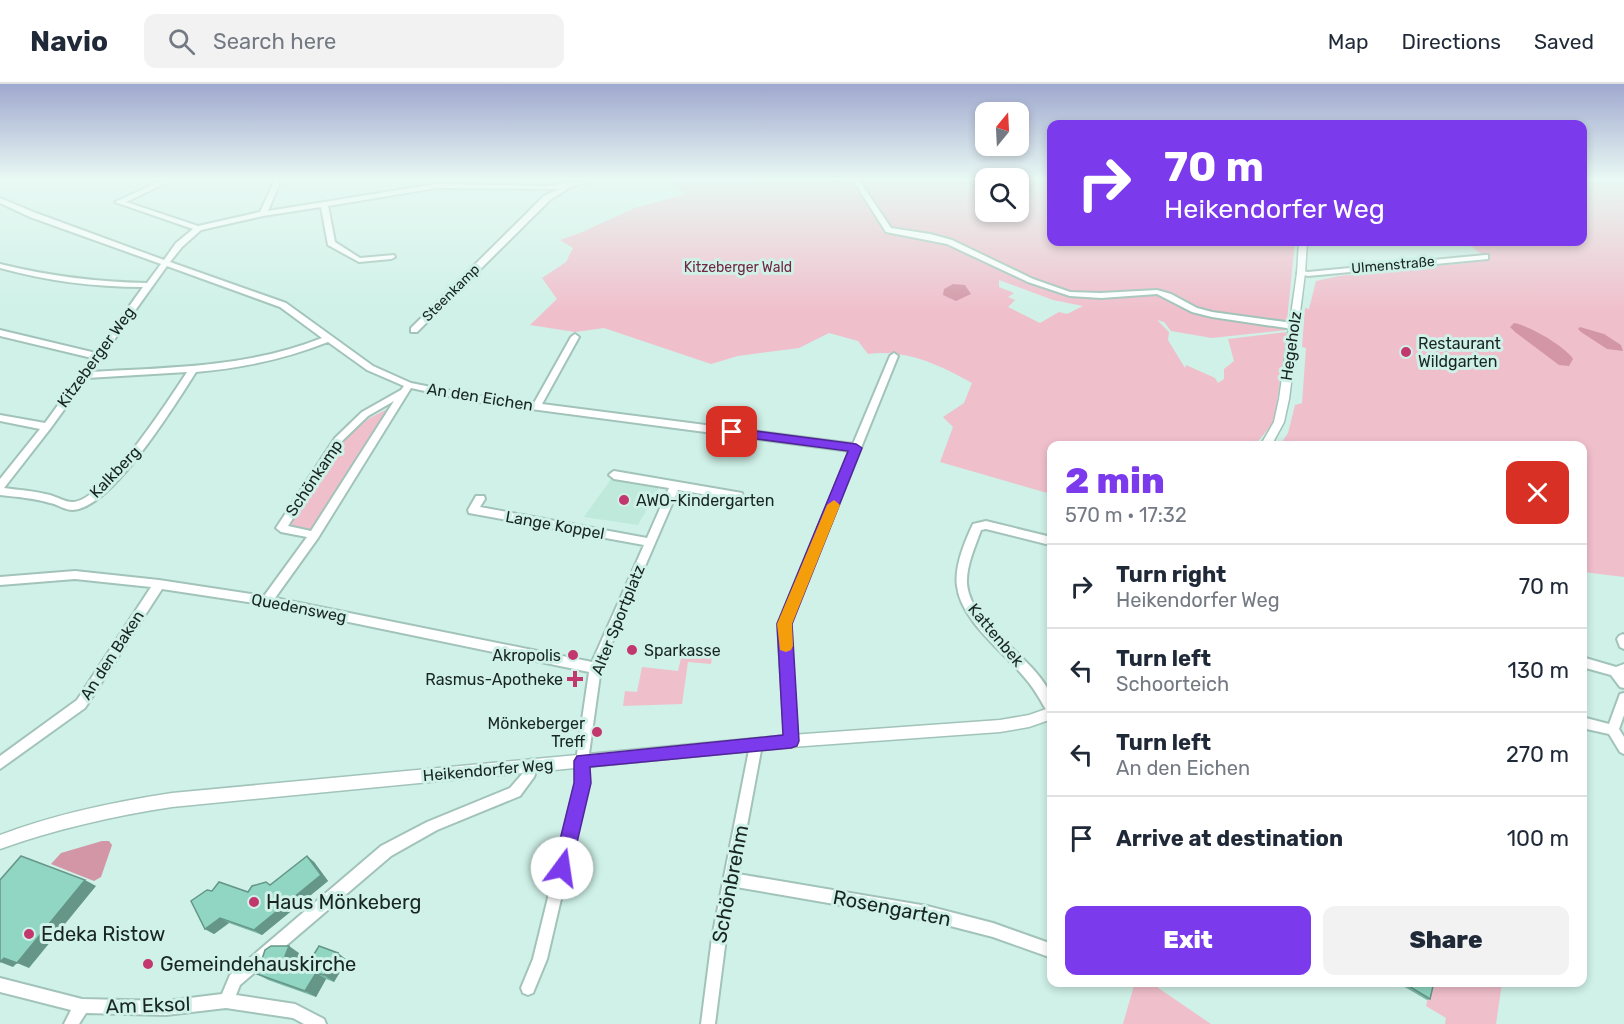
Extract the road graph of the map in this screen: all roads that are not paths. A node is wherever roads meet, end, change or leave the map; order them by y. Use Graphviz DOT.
graph roads {
  1 [pos="59,224"];
  2 [pos="181,224"];
  3 [pos="219,224"];
  4 [pos="328,224"];
  5 [pos="521,224"];
  6 [pos="885,224"];
  7 [pos="196,229"];
  8 [pos="1303,246"];
  9 [pos="1485,256"];
  10 [pos="391,257"];
  11 [pos="167,261"];
  12 [pos="0,266"];
  13 [pos="1302,273"];
  14 [pos="149,285"];
  15 [pos="1293,326"];
  16 [pos="414,330"];
  17 [pos="0,333"];
  18 [pos="575,337"];
  19 [pos="329,338"];
  20 [pos="97,356"];
  21 [pos="894,356"];
  22 [pos="193,369"];
  23 [pos="83,375"];
  24 [pos="406,388"];
  25 [pos="537,405"];
  26 [pos="0,418"];
  27 [pos="47,427"];
  28 [pos="1268,441"];
  29 [pos="856,448"];
  30 [pos="614,475"];
  31 [pos="675,486"];
  32 [pos="0,488"];
  33 [pos="738,496"];
  34 [pos="480,499"];
  35 [pos="314,535"];
  36 [pos="1047,540"];
  37 [pos="650,542"];
  38 [pos="0,581"];
  39 [pos="159,584"];
  40 [pos="267,601"];
  41 [pos="1587,663"];
  42 [pos="595,668"];
  43 [pos="1621,671"];
  44 [pos="1624,683"];
  45 [pos="1624,698"];
  46 [pos="1047,700"];
  47 [pos="1047,713"];
  48 [pos="1587,724"];
  49 [pos="1613,730"];
  50 [pos="791,741"];
  51 [pos="756,745"];
  52 [pos="1624,748"];
  53 [pos="582,761"];
  54 [pos="0,763"];
  55 [pos="532,765"];
  56 [pos="0,842"];
  57 [pos="729,879"];
  58 [pos="1047,949"];
  59 [pos="0,985"];
  60 [pos="528,988"];
  61 [pos="226,1001"];
  62 [pos="82,1006"];
  63 [pos="71,1024"];
  64 [pos="319,1024"];
  65 [pos="708,1024"];
  1 -- 11 [label="street, An den Eichen"];
  2 -- 7 [label="street"];
  3 -- 7 [label="street"];
  4 -- 10 [label="street"];
  5 -- 16 [label="street, Steenkamp"];
  6 -- 15 [label="street"];
  7 -- 11 [label="street, Kitzeberger Weg"];
  8 -- 13 [label="street, Hegeholz"];
  9 -- 13 [label="street, Ulmenstraße"];
  11 -- 14 [label="street, Kitzeberger Weg"];
  11 -- 19 [label="street, An den Eichen"];
  12 -- 14 [label="street"];
  13 -- 15 [label="street, Hegeholz"];
  14 -- 20 [label="street, Kitzeberger Weg"];
  15 -- 28 [label="street, Hegeholz"];
  17 -- 20 [label="street"];
  18 -- 25 [label="street"];
  19 -- 22 [label="street"];
  19 -- 24 [label="street, An den Eichen"];
  20 -- 23 [label="street, Kitzeberger Weg"];
  21 -- 29 [label="street"];
  22 -- 23 [label="street"];
  22 -- 32 [label="street, Kalkberg"];
  23 -- 27 [label="street, Kitzeberger Weg"];
  24 -- 25 [label="street, An den Eichen"];
  24 -- 35 [label="street, Schönkamp"];
  24 -- 35 [label="street, Schönkamp"];
  25 -- 29 [label="street, An den Eichen"];
  26 -- 27 [label="street"];
  27 -- 32 [label="street, Kitzeberger Weg"];
  29 -- 50 [label="street"];
  30 -- 31 [label="street"];
  31 -- 33 [label="street"];
  31 -- 37 [label="street, Alter Sportplatz"];
  34 -- 37 [label="street, Lange Koppel"];
  35 -- 40 [label="street, Schönkamp"];
  36 -- 46 [label="street, Kattenbek"];
  37 -- 42 [label="street, Alter Sportplatz"];
  38 -- 39 [label="street, Quedensweg"];
  39 -- 40 [label="street, Quedensweg"];
  39 -- 54 [label="street, An den Baken"];
  40 -- 42 [label="street, Quedensweg"];
  41 -- 43 [label="street"];
  42 -- 53 [label="street, Alter Sportplatz"];
  43 -- 44 [label="street"];
  45 -- 49 [label="street"];
  47 -- 50 [label="street, Heikendorfer Weg"];
  48 -- 49 [label="street"];
  49 -- 52 [label="street"];
  50 -- 51 [label="street, Heikendorfer Weg"];
  51 -- 53 [label="street, Heikendorfer Weg"];
  51 -- 57 [label="street, Schönbrehm"];
  53 -- 55 [label="street, Heikendorfer Weg"];
  53 -- 60 [label="street, Alter Sportplatz"];
  55 -- 56 [label="street, Heikendorfer Weg"];
  55 -- 61 [label="street"];
  57 -- 58 [label="street, Rosengarten"];
  57 -- 65 [label="street, Schönbrehm"];
  59 -- 62 [label="street, Am Eksol"];
  61 -- 62 [label="street, Am Eksol"];
  61 -- 64 [label="street, Am Eksol"];
  62 -- 63 [label="street"];
}
